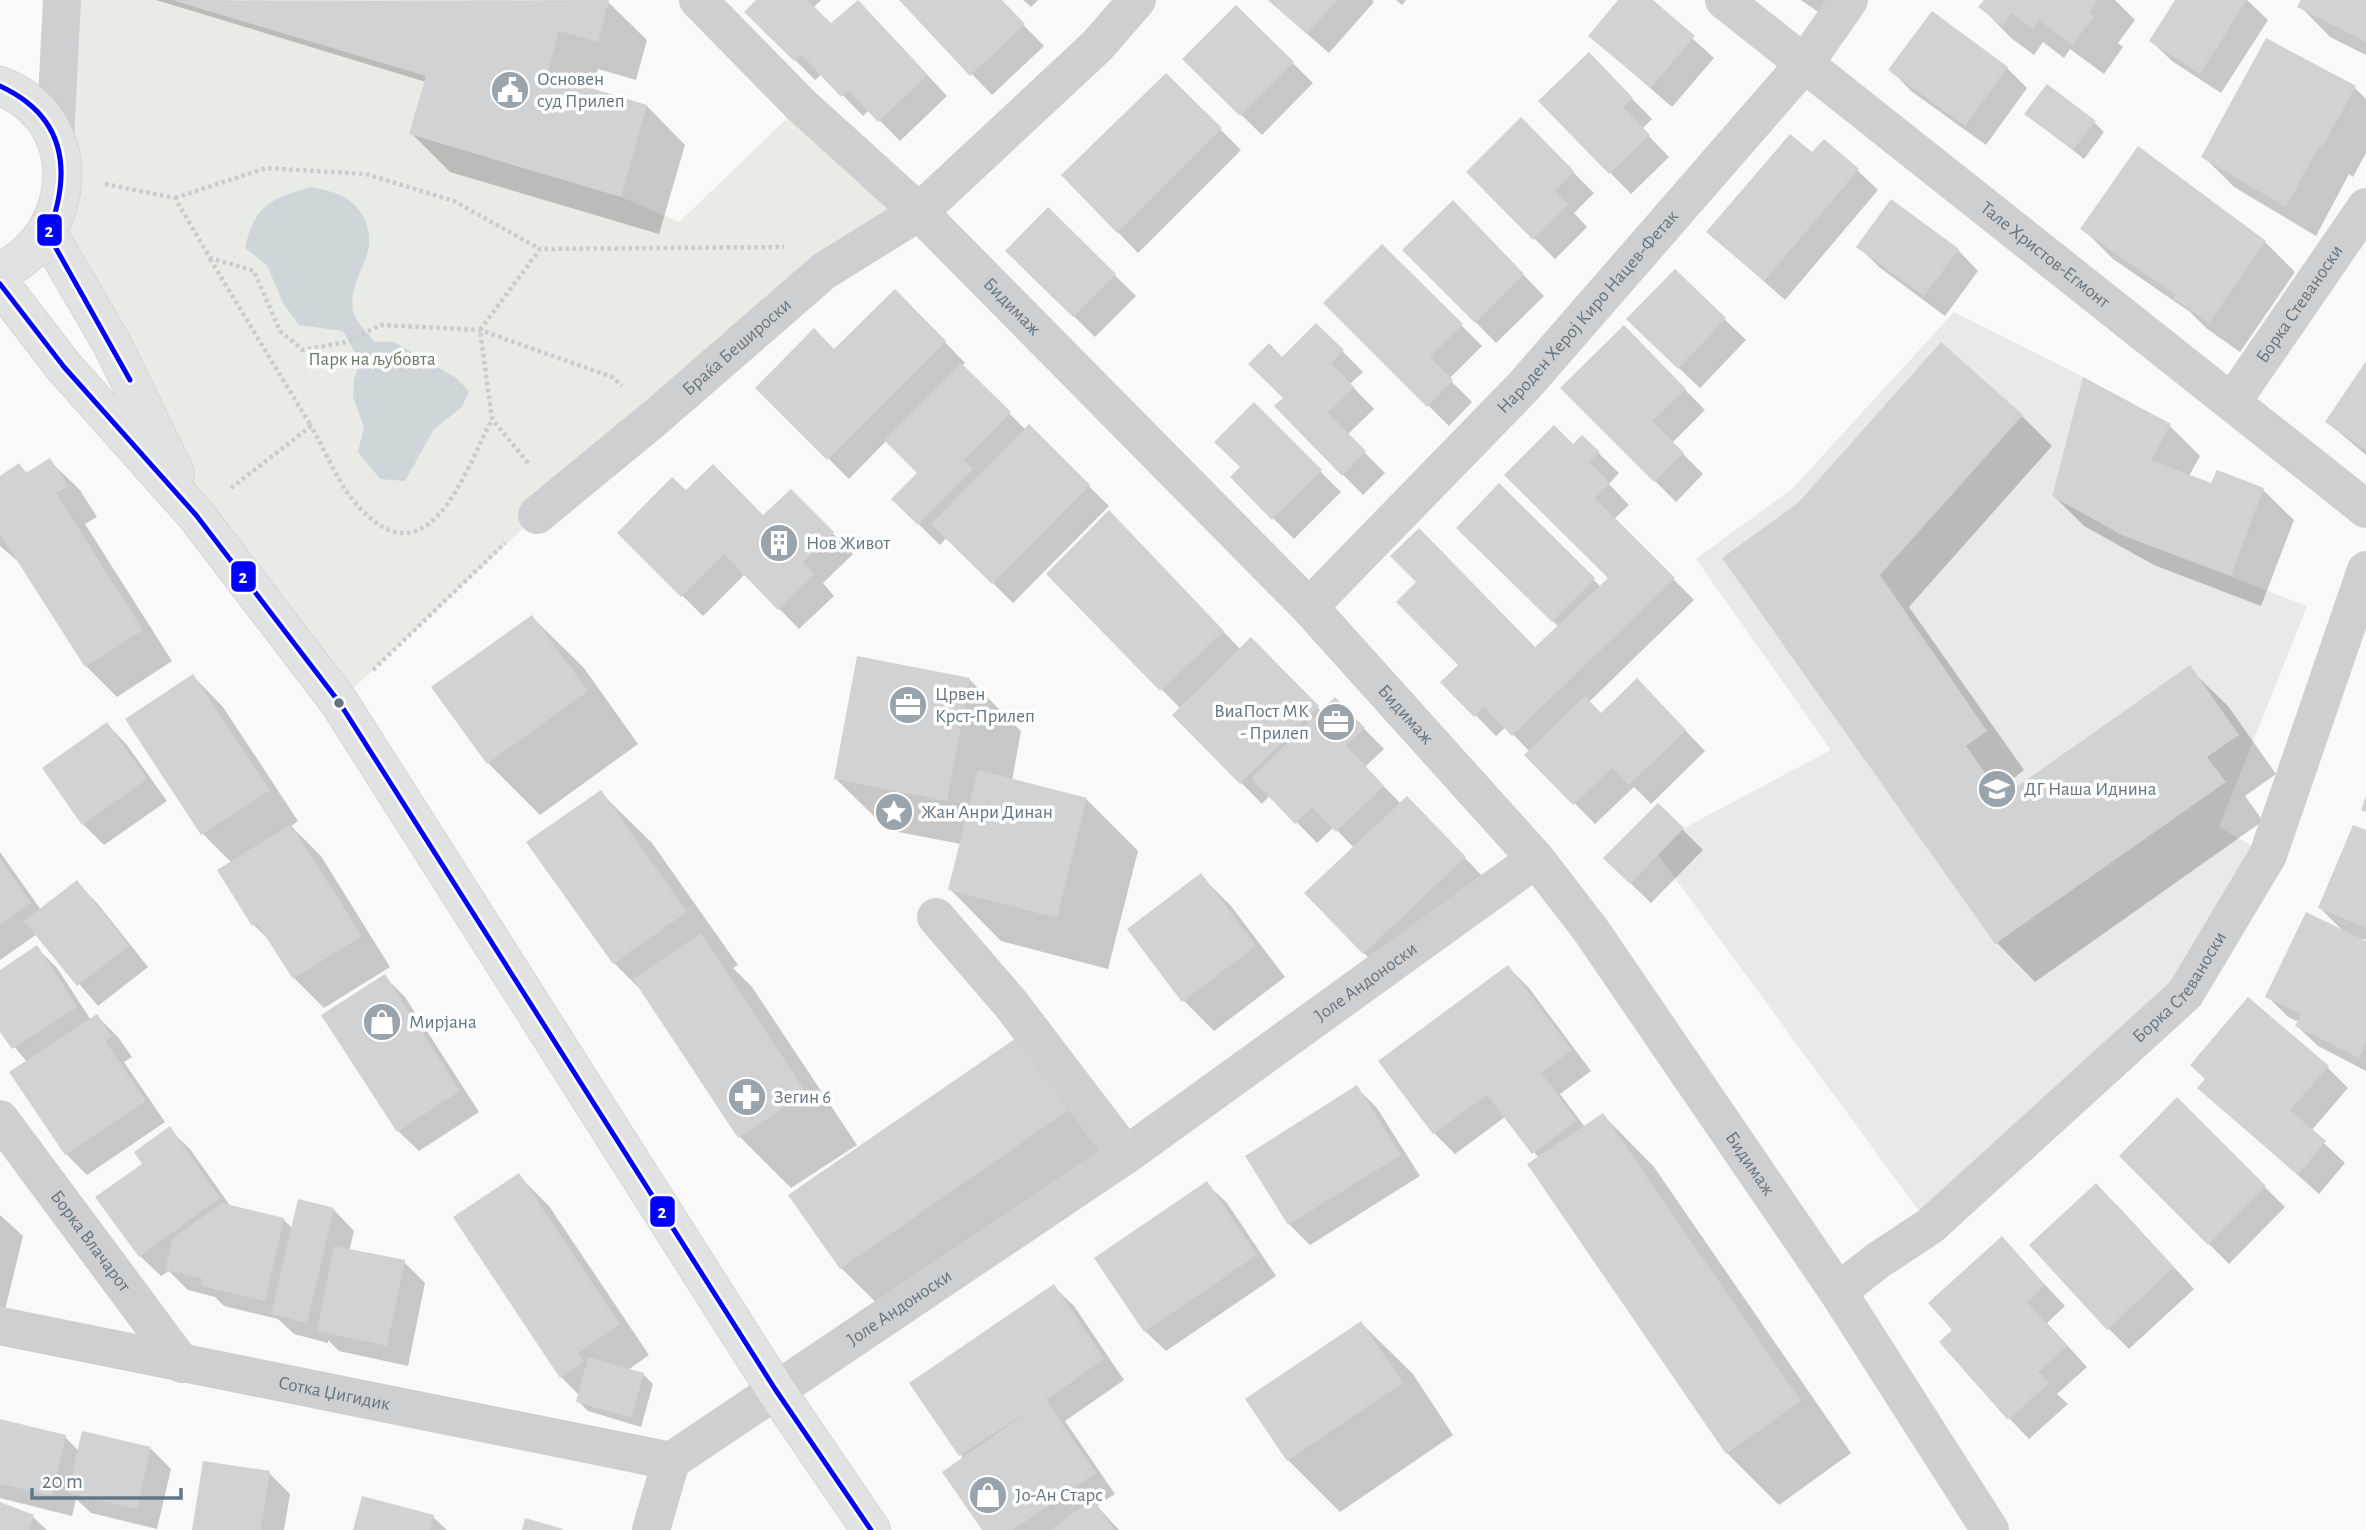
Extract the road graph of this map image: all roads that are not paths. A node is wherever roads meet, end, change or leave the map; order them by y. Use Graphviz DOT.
graph roads {
  1 [pos="62,0"];
  2 [pos="698,0"];
  3 [pos="1137,0"];
  4 [pos="1724,0"];
  5 [pos="1849,0"];
  6 [pos="1805,63"];
  7 [pos="0,86"];
  8 [pos="59,157"];
  9 [pos="2366,207"];
  10 [pos="919,212"];
  11 [pos="48,233"];
  12 [pos="0,272"];
  13 [pos="0,284"];
  14 [pos="2232,402"];
  15 [pos="546,506"];
  16 [pos="2366,509"];
  17 [pos="196,515"];
  18 [pos="2366,570"];
  19 [pos="1308,607"];
  20 [pos="1536,859"];
  21 [pos="936,917"];
  22 [pos="0,1119"];
  23 [pos="1126,1155"];
  24 [pos="1838,1292"];
  25 [pos="0,1325"];
  26 [pos="182,1364"];
  27 [pos="775,1389"];
  28 [pos="671,1461"];
  29 [pos="651,1530"];
  30 [pos="871,1530"];
  31 [pos="1990,1530"];
  1 -- 8 [label="street"];
  2 -- 10 [label="street, Бидимаж"];
  3 -- 10 [label="street, Браќа Бешироски"];
  4 -- 6 [label="street, Тале Христов-Егмонт"];
  5 -- 6 [label="street, Народен Херој Киро Нацев-Фетак"];
  6 -- 14 [label="street, Тале Христов-Егмонт"];
  6 -- 19 [label="street, Народен Херој Киро Нацев-Фетак"];
  7 -- 8 [label="main road"];
  8 -- 11 [label="main road"];
  9 -- 14 [label="street, Борка Стеваноски"];
  10 -- 15 [label="street, Браќа Бешироски"];
  10 -- 19 [label="street, Бидимаж"];
  11 -- 12 [label="main road"];
  11 -- 17 [label="main road"];
  13 -- 17 [label="main road"];
  14 -- 16 [label="street, Тале Христов-Егмонт"];
  17 -- 27 [label="main road"];
  18 -- 24 [label="street, Борка Стеваноски"];
  19 -- 20 [label="street, Бидимаж"];
  20 -- 23 [label="street, Јоле Андоноски"];
  20 -- 24 [label="street, Бидимаж"];
  21 -- 23 [label="street"];
  22 -- 26 [label="street, Борка Влачарот"];
  23 -- 27 [label="street, Јоле Андоноски"];
  24 -- 31 [label="street, Бидимаж"];
  25 -- 26 [label="street, Сотка Џигидик"];
  26 -- 28 [label="street, Сотка Џигидик"];
  27 -- 28 [label="street, Јоле Андоноски"];
  27 -- 30 [label="main road"];
  28 -- 29 [label="street"];
}
